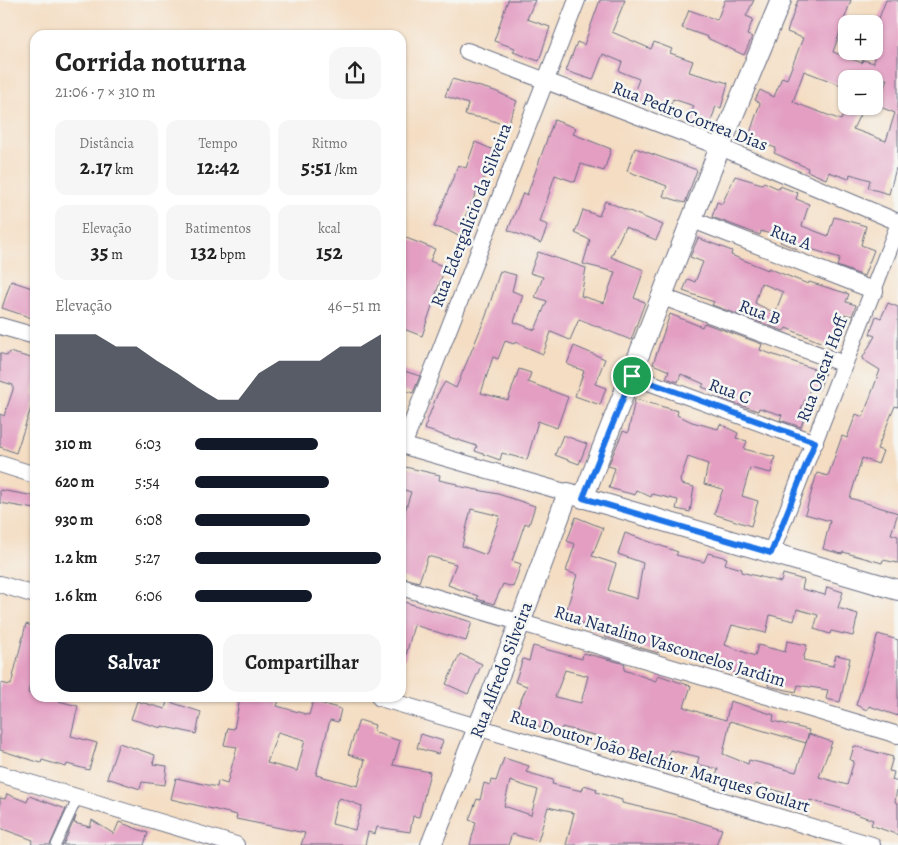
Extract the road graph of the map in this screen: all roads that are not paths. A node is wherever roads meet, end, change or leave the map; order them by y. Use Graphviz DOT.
graph roads {
  1 [pos="577,0"];
  2 [pos="781,0"];
  3 [pos="467,51"];
  4 [pos="544,81"];
  5 [pos="720,147"];
  6 [pos="693,220"];
  7 [pos="898,222"];
  8 [pos="898,226"];
  9 [pos="875,291"];
  10 [pos="663,298"];
  11 [pos="0,326"];
  12 [pos="30,335"];
  13 [pos="844,364"];
  14 [pos="632,376"];
  15 [pos="406,435"];
  16 [pos="815,442"];
  17 [pos="406,446"];
  18 [pos="0,464"];
  19 [pos="30,473"];
  20 [pos="575,496"];
  21 [pos="771,553"];
  22 [pos="0,584"];
  23 [pos="406,588"];
  24 [pos="898,590"];
  25 [pos="30,593"];
  26 [pos="520,623"];
  27 [pos="394,702"];
  28 [pos="480,727"];
  29 [pos="898,735"];
  30 [pos="0,774"];
  31 [pos="78,797"];
  32 [pos="56,845"];
  33 [pos="236,845"];
  34 [pos="431,845"];
  35 [pos="872,845"];
  1 -- 4 [label="street, Rua Edergalicio da Silveira"];
  2 -- 5 [label="street, Rua Alfredo Silveira"];
  3 -- 4 [label="street, Rua Pedro Correa Dias"];
  4 -- 5 [label="street, Rua Pedro Correa Dias"];
  4 -- 15 [label="street, Rua Edergalicio da Silveira"];
  5 -- 6 [label="street, Rua Alfredo Silveira"];
  5 -- 7 [label="street, Rua Pedro Correa Dias"];
  6 -- 9 [label="street, Rua A"];
  6 -- 10 [label="street, Rua Alfredo Silveira"];
  8 -- 9 [label="street, Rua Oscar Hoff"];
  9 -- 13 [label="street, Rua Oscar Hoff"];
  10 -- 13 [label="street, Rua B"];
  10 -- 14 [label="street, Rua Alfredo Silveira"];
  11 -- 12 [label="street"];
  13 -- 16 [label="street, Rua Oscar Hoff"];
  14 -- 16 [label="street, Rua C"];
  14 -- 20 [label="street, Rua Alfredo Silveira"];
  16 -- 21 [label="street, Rua Oscar Hoff"];
  17 -- 20 [label="street"];
  18 -- 19 [label="street"];
  20 -- 21 [label="street"];
  20 -- 26 [label="street, Rua Alfredo Silveira"];
  21 -- 24 [label="street"];
  22 -- 25 [label="street"];
  23 -- 26 [label="street, Rua Natalino Vasconcelos Jardim"];
  26 -- 28 [label="street, Rua Alfredo Silveira"];
  26 -- 29 [label="street, Rua Natalino Vasconcelos Jardim"];
  27 -- 28 [label="street, Rua Doutor João Belchior Marques Goulart"];
  28 -- 34 [label="street, Rua Alfredo Silveira"];
  28 -- 35 [label="street, Rua Doutor João Belchior Marques Goulart"];
  30 -- 31 [label="street"];
  31 -- 32 [label="lane"];
  31 -- 33 [label="street"];
}
